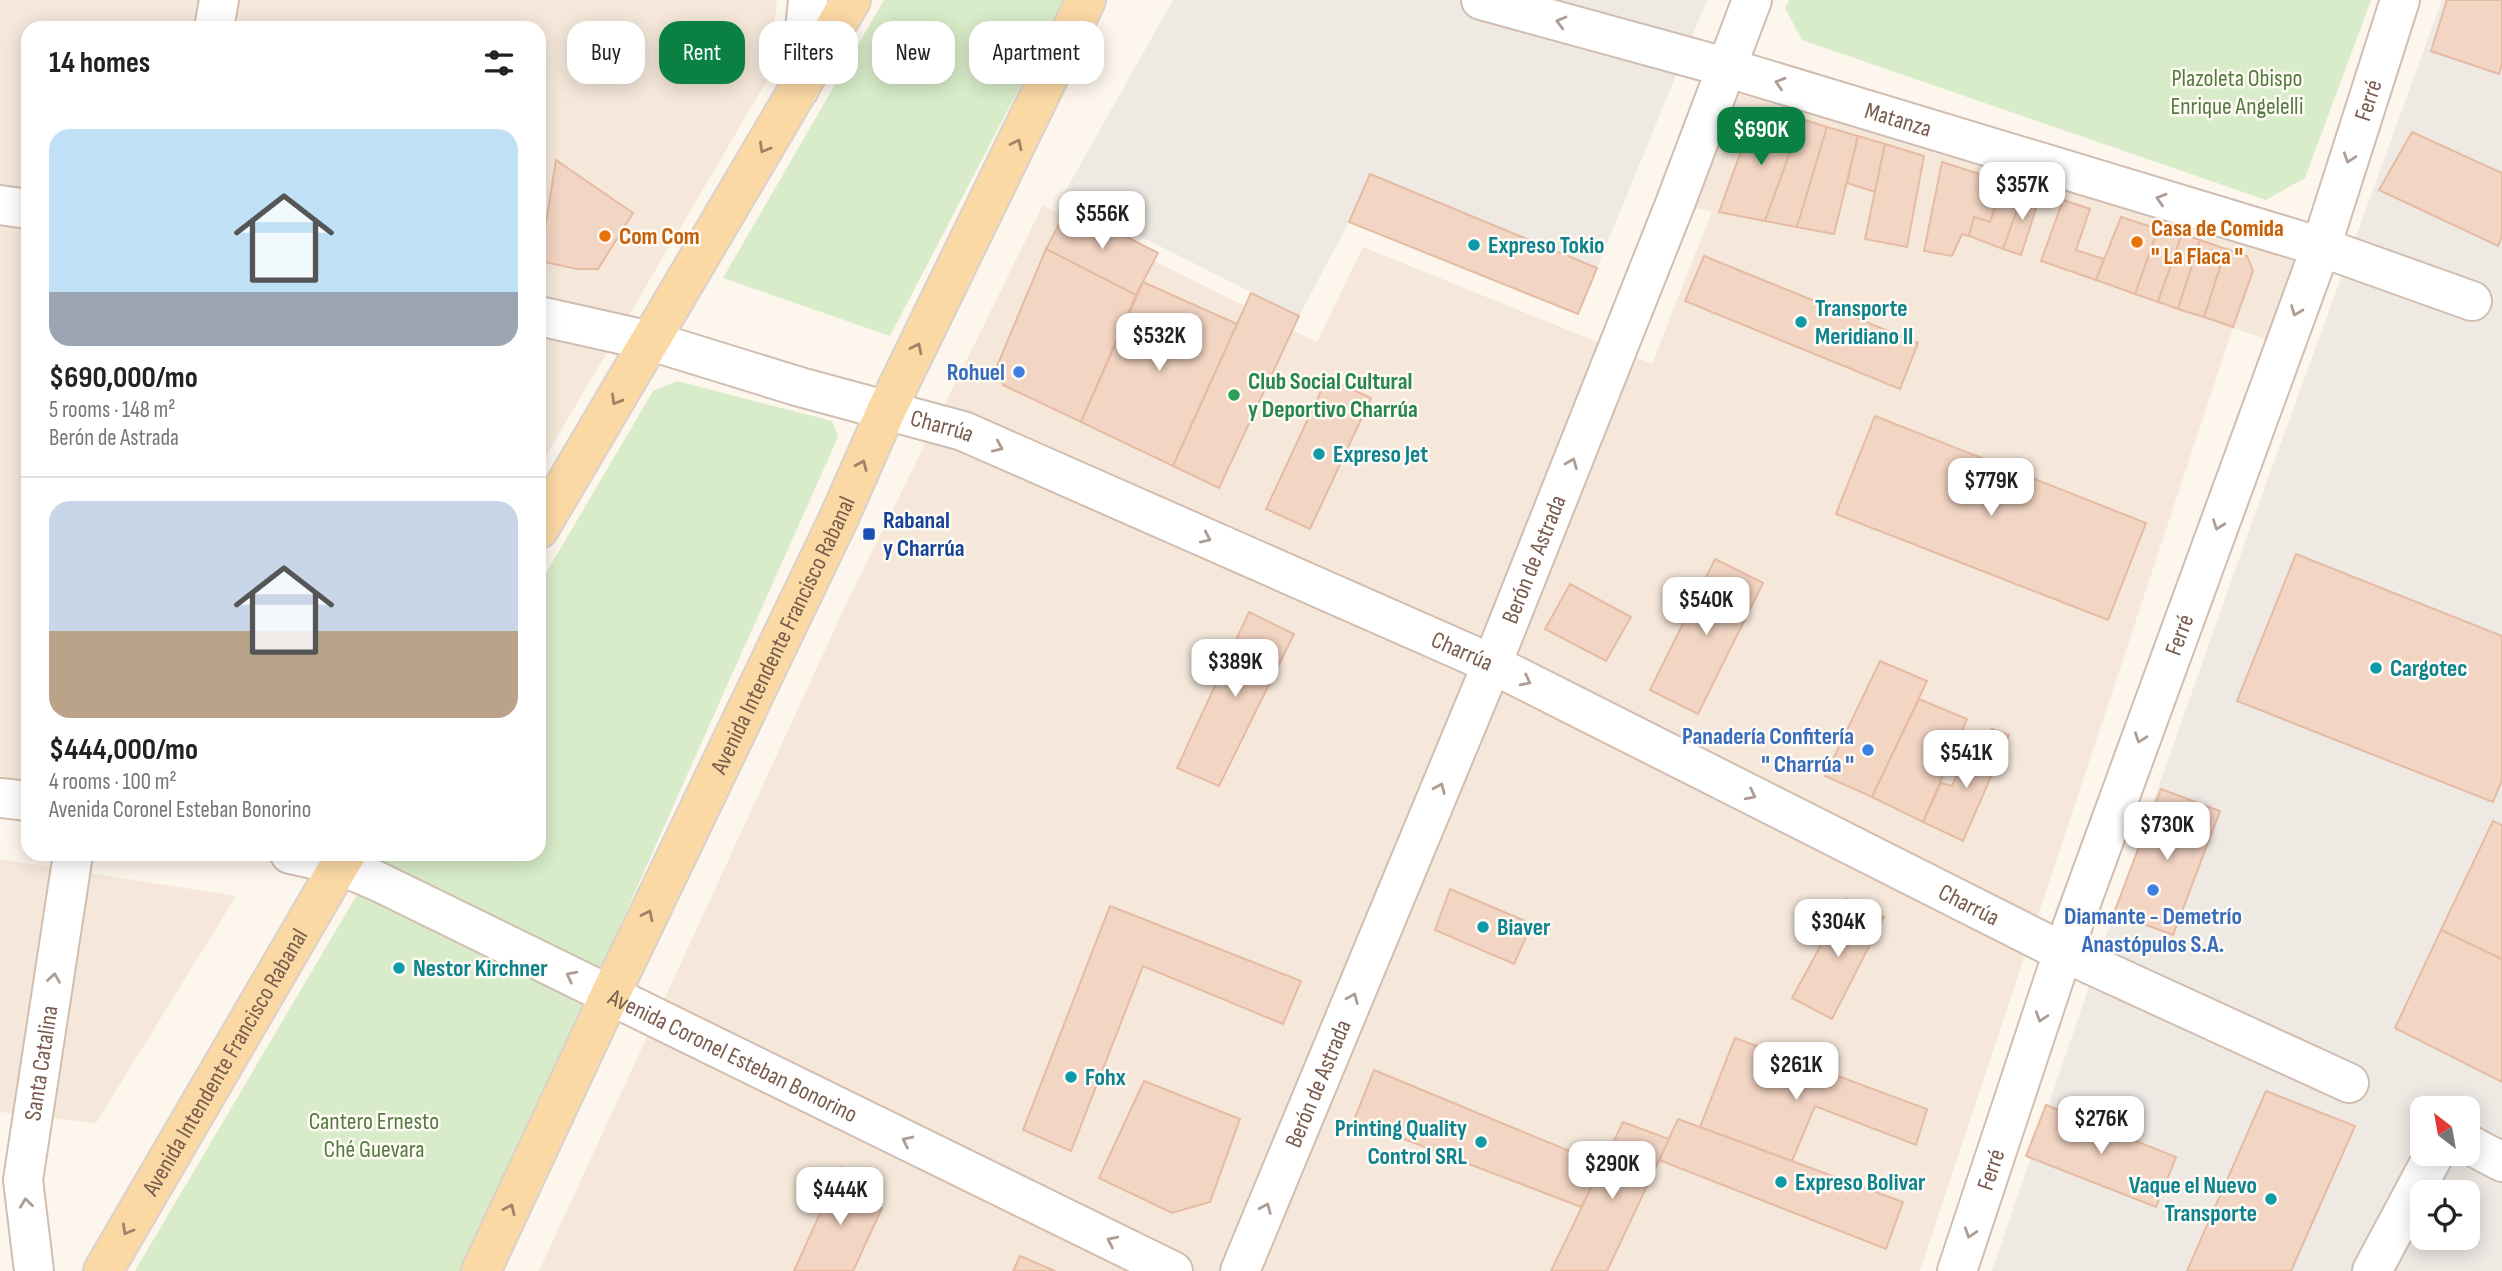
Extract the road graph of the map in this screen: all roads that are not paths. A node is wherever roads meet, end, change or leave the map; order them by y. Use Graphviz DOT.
graph roads {
  1 [pos="219,0"];
  2 [pos="808,0"];
  3 [pos="851,0"];
  4 [pos="1086,0"];
  5 [pos="1480,0"];
  6 [pos="1752,0"];
  7 [pos="2400,0"];
  8 [pos="215,21"];
  9 [pos="1725,67"];
  10 [pos="799,89"];
  11 [pos="0,205"];
  12 [pos="21,208"];
  13 [pos="2320,247"];
  14 [pos="2472,301"];
  15 [pos="546,318"];
  16 [pos="651,341"];
  17 [pos="887,409"];
  18 [pos="546,517"];
  19 [pos="1492,664"];
  20 [pos="0,798"];
  21 [pos="21,800"];
  22 [pos="72,861"];
  23 [pos="342,861"];
  24 [pos="345,861"];
  25 [pos="2063,952"];
  26 [pos="610,995"];
  27 [pos="2349,1083"];
  28 [pos="2480,1150"];
  29 [pos="2502,1162"];
  30 [pos="2428,1166"];
  31 [pos="34,1271"];
  32 [pos="103,1271"];
  33 [pos="481,1271"];
  34 [pos="1173,1271"];
  35 [pos="1240,1271"];
  36 [pos="1957,1271"];
  37 [pos="2372,1271"];
  1 -- 8 [label="street"];
  2 -- 10 [label="street"];
  3 -- 10 [label="main road"];
  17 -- 4 [label="main road, Avenida Intendente Francisco Rabanal, one-way"];
  9 -- 5 [label="street, Matanza, one-way"];
  6 -- 9 [label="street, Berón de Astrada"];
  7 -- 13 [label="street, Ferré, one-way"];
  13 -- 9 [label="street, Matanza, one-way"];
  19 -- 9 [label="street, Berón de Astrada, one-way"];
  10 -- 16 [label="main road, one-way"];
  11 -- 12 [label="street"];
  13 -- 14 [label="street, Matanza"];
  13 -- 25 [label="street, Ferré, one-way"];
  15 -- 16 [label="street, Charrúa"];
  16 -- 17 [label="street, Charrúa"];
  16 -- 18 [label="main road, one-way"];
  17 -- 19 [label="street, Charrúa, one-way"];
  26 -- 17 [label="main road, Avenida Intendente Francisco Rabanal, one-way"];
  19 -- 25 [label="street, Charrúa, one-way"];
  35 -- 19 [label="street, Berón de Astrada, one-way"];
  20 -- 21 [label="street"];
  31 -- 22 [label="street, Santa Catalina, one-way"];
  23 -- 32 [label="main road, Avenida Intendente Francisco Rabanal, one-way"];
  26 -- 24 [label="street, Avenida Coronel Esteban Bonorino, one-way"];
  25 -- 27 [label="street, Charrúa"];
  25 -- 36 [label="street, Ferré, one-way"];
  33 -- 26 [label="main road, Avenida Intendente Francisco Rabanal, one-way"];
  34 -- 26 [label="street, Avenida Coronel Esteban Bonorino, one-way"];
  28 -- 29 [label="street"];
  30 -- 37 [label="street"];
}
